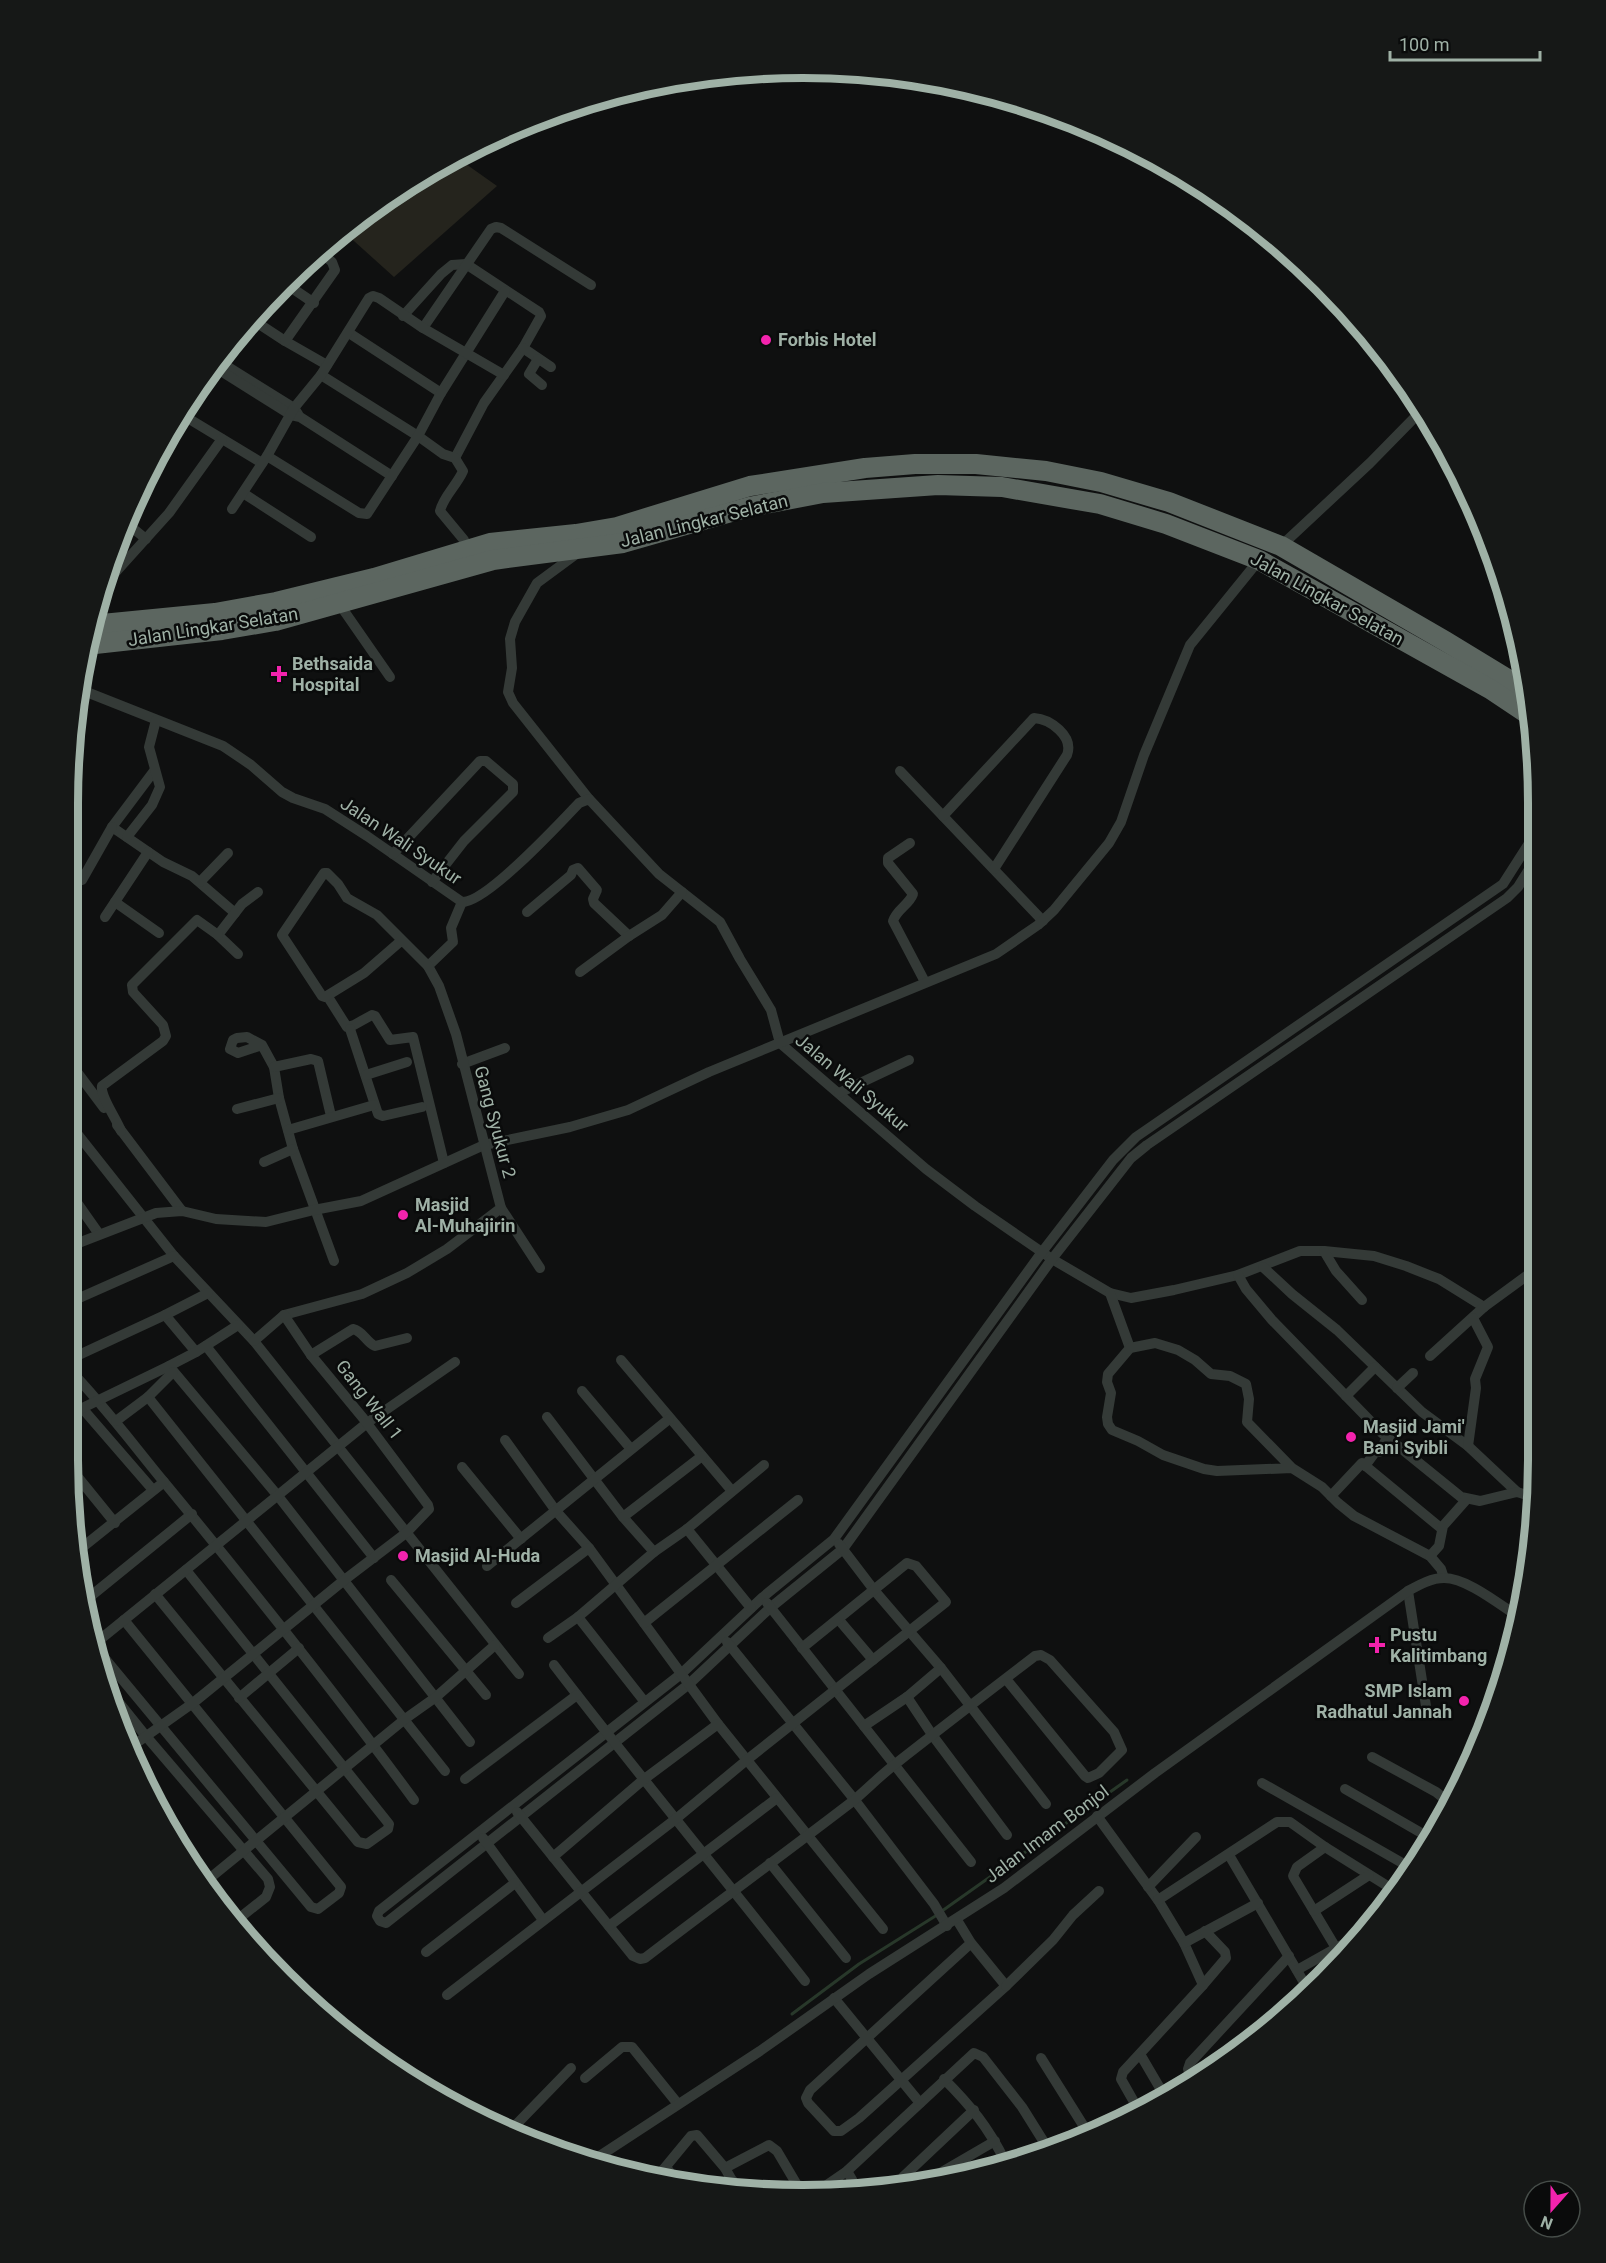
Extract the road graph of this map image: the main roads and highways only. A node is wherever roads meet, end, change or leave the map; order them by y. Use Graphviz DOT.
graph roads {
  1 [pos="578,544"];
  2 [pos="376,585"];
  3 [pos="101,623"];
  4 [pos="96,644"];
  5 [pos="1518,685"];
  6 [pos="1522,710"];
  1 -- 2 [label="highway, Jalan Lingkar Selatan"];
  1 -- 5 [label="highway, Jalan Lingkar Selatan"];
  1 -- 6 [label="highway, Jalan Lingkar Selatan"];
  2 -- 3 [label="highway, Jalan Lingkar Selatan"];
  2 -- 4 [label="highway, Jalan Lingkar Selatan"];
}
